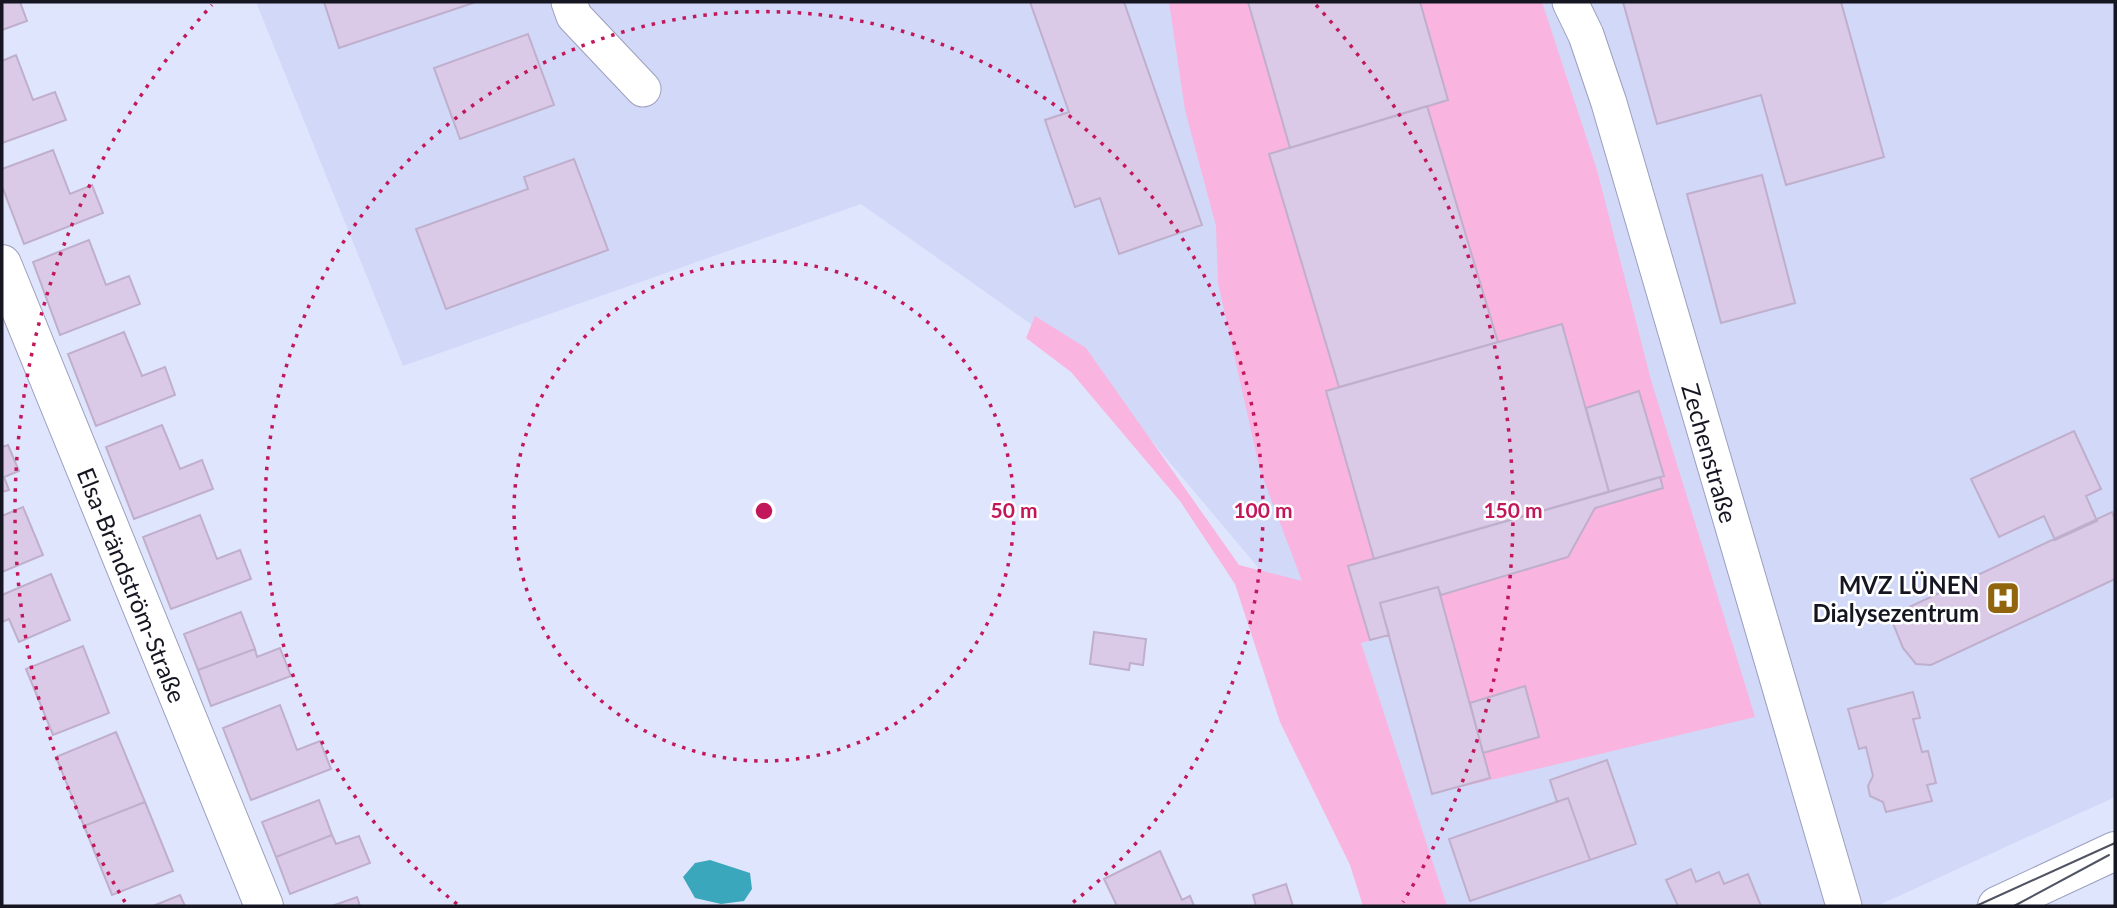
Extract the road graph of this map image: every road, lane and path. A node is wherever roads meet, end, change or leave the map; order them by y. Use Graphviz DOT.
graph roads {
  1 [pos="569,2"];
  2 [pos="1570,2"];
  3 [pos="643,89"];
  4 [pos="2,264"];
  5 [pos="2115,851"];
  6 [pos="264,906"];
  7 [pos="1844,906"];
  8 [pos="1997,906"];
  1 -- 3 [label="street"];
  2 -- 7 [label="street, Zechenstraße"];
  4 -- 6 [label="street, Elsa-Brändström-Straße"];
  5 -- 8 [label="street"];
}
